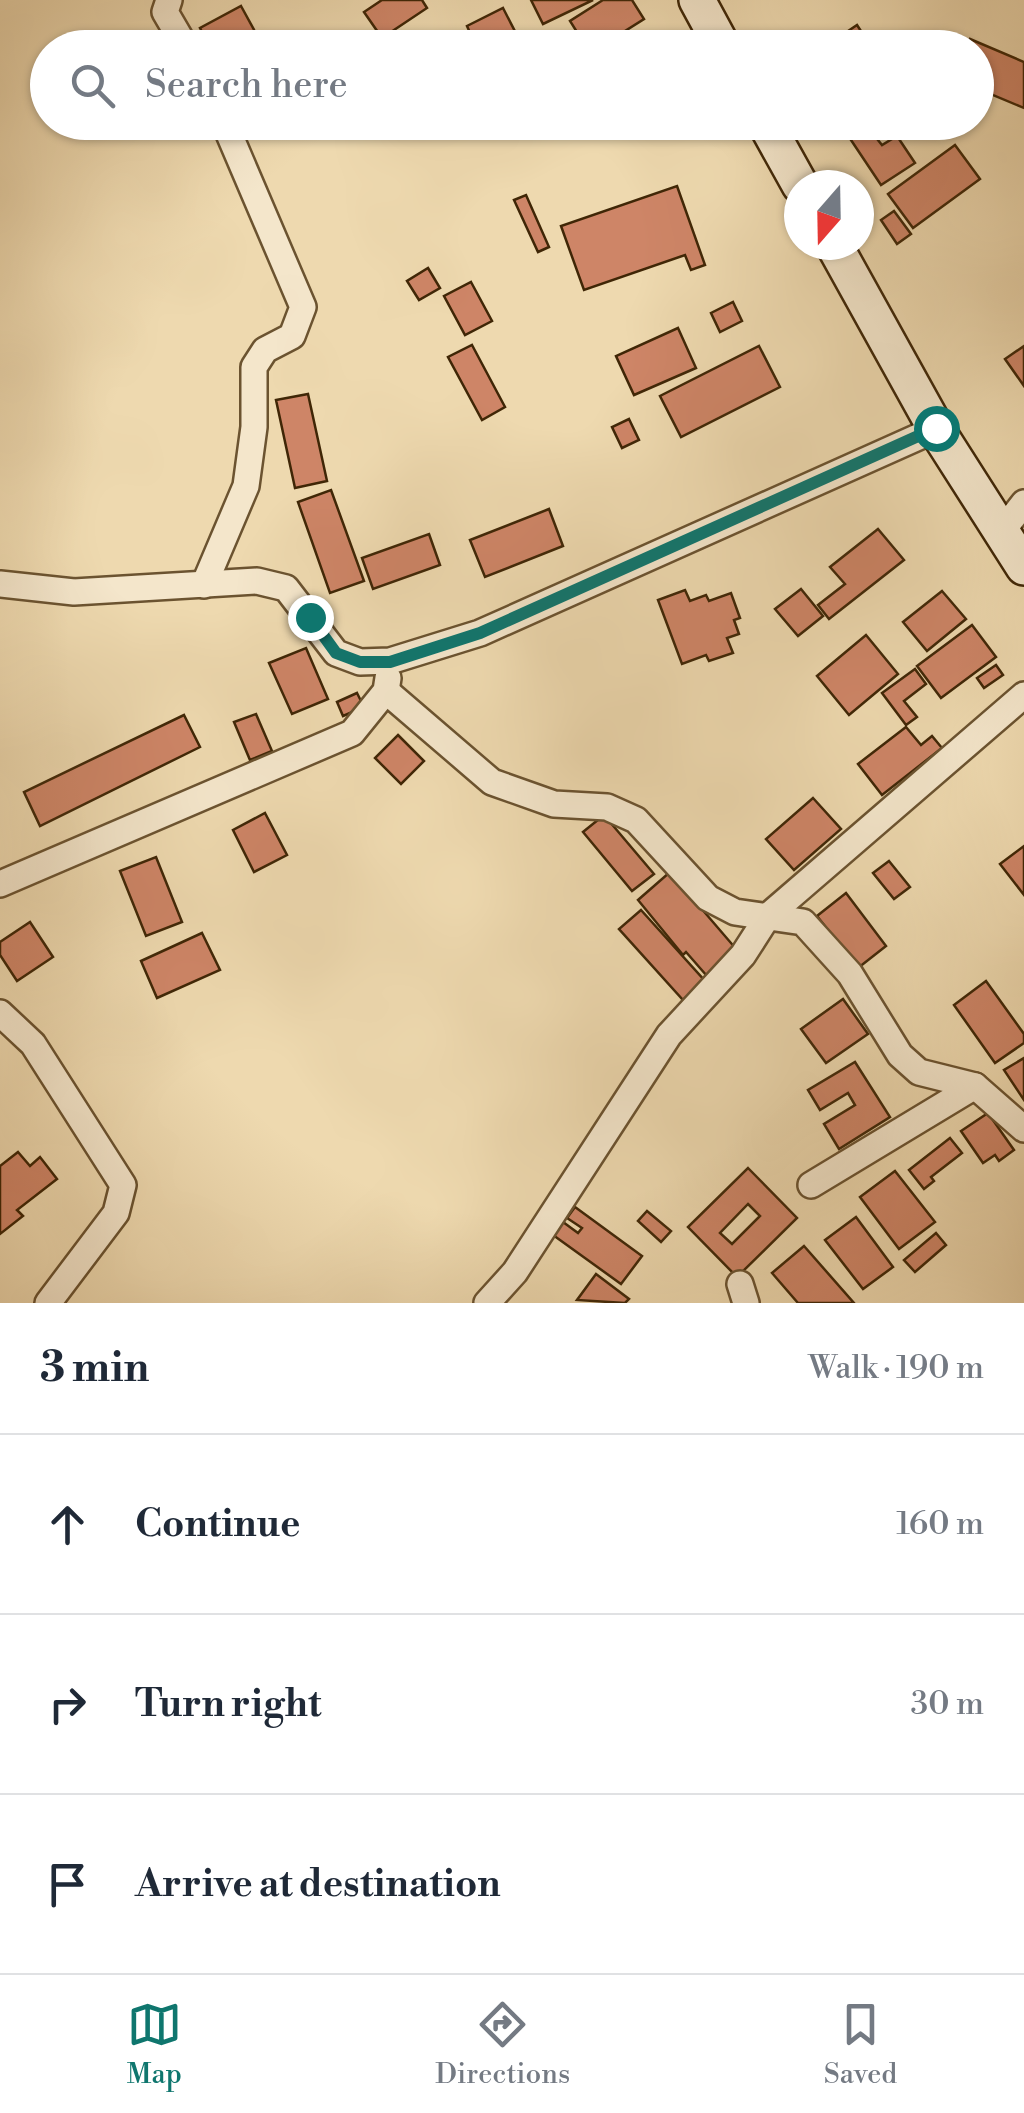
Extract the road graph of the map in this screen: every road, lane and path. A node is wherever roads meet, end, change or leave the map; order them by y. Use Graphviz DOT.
graph roads {
  1 [pos="169,0"];
  2 [pos="697,0"];
  3 [pos="176,30"];
  4 [pos="713,30"];
  5 [pos="232,140"];
  6 [pos="775,140"];
  7 [pos="792,170"];
  8 [pos="842,260"];
  9 [pos="936,428"];
  10 [pos="1024,504"];
  11 [pos="1002,531"];
  12 [pos="1024,567"];
  13 [pos="0,584"];
  14 [pos="204,585"];
  15 [pos="390,662"];
  16 [pos="386,691"];
  17 [pos="1024,695"];
  18 [pos="822,871"];
  19 [pos="0,884"];
  20 [pos="768,916"];
  21 [pos="803,922"];
  22 [pos="0,1014"];
  23 [pos="975,1086"];
  24 [pos="1024,1129"];
  25 [pos="811,1185"];
  26 [pos="48,1303"];
  27 [pos="487,1303"];
  1 -- 3 [label="street"];
  2 -- 4 [label="main road"];
  5 -- 14 [label="street"];
  6 -- 7 [label="main road"];
  8 -- 9 [label="main road"];
  9 -- 11 [label="main road"];
  9 -- 15 [label="street"];
  10 -- 11 [label="street"];
  11 -- 12 [label="main road"];
  13 -- 14 [label="street"];
  14 -- 15 [label="street"];
  15 -- 16 [label="street"];
  16 -- 19 [label="street"];
  16 -- 20 [label="street"];
  17 -- 18 [label="street"];
  18 -- 20 [label="street"];
  18 -- 21 [label="street"];
  20 -- 21 [label="street"];
  20 -- 27 [label="street"];
  21 -- 23 [label="street"];
  22 -- 26 [label="street"];
  23 -- 24 [label="street"];
  23 -- 25 [label="street"];
}
